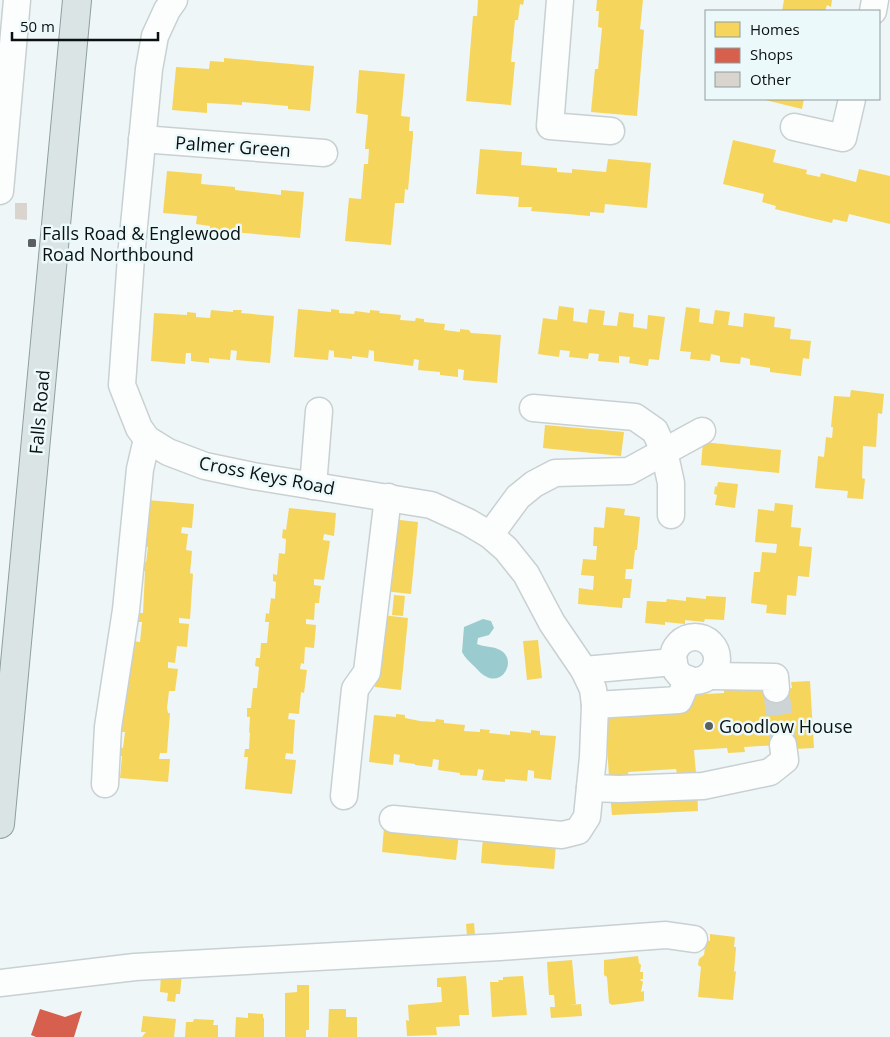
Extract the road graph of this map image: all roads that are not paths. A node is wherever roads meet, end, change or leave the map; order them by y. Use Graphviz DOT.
graph roads {
  1 [pos="17,0"];
  2 [pos="77,0"];
  3 [pos="174,0"];
  4 [pos="560,0"];
  5 [pos="852,100"];
  6 [pos="794,127"];
  7 [pos="611,131"];
  8 [pos="142,140"];
  9 [pos="324,153"];
  10 [pos="0,191"];
  11 [pos="534,408"];
  12 [pos="319,411"];
  13 [pos="702,431"];
  14 [pos="147,439"];
  15 [pos="664,451"];
  16 [pos="314,486"];
  17 [pos="388,497"];
  18 [pos="671,515"];
  19 [pos="490,535"];
  20 [pos="584,670"];
  21 [pos="690,672"];
  22 [pos="776,689"];
  23 [pos="595,705"];
  24 [pos="4,729"];
  25 [pos="783,745"];
  26 [pos="105,784"];
  27 [pos="590,788"];
  28 [pos="344,796"];
  29 [pos="393,818"];
  30 [pos="0,824"];
  31 [pos="694,939"];
  32 [pos="0,983"];
  1 -- 10 [label="street"];
  2 -- 24 [label="main road, Falls Road"];
  3 -- 8 [label="street, Cross Keys Road"];
  4 -- 7 [label="street"];
  5 -- 6 [label="street"];
  8 -- 9 [label="street, Palmer Green"];
  8 -- 14 [label="street, Cross Keys Road"];
  11 -- 15 [label="street"];
  12 -- 16 [label="street"];
  13 -- 15 [label="street"];
  14 -- 16 [label="street, Cross Keys Road"];
  14 -- 26 [label="street"];
  15 -- 18 [label="street"];
  15 -- 19 [label="street"];
  16 -- 17 [label="street, Cross Keys Road"];
  17 -- 19 [label="street, Cross Keys Road"];
  17 -- 28 [label="street"];
  19 -- 20 [label="street, Cross Keys Road"];
  20 -- 21 [label="street"];
  20 -- 23 [label="street, Cross Keys Road"];
  21 -- 22 [label="street"];
  21 -- 23 [label="street"];
  23 -- 27 [label="street, Cross Keys Road"];
  24 -- 30 [label="main road, Falls Road"];
  25 -- 27 [label="street"];
  27 -- 29 [label="street, Cross Keys Road"];
  31 -- 32 [label="street"];
}
